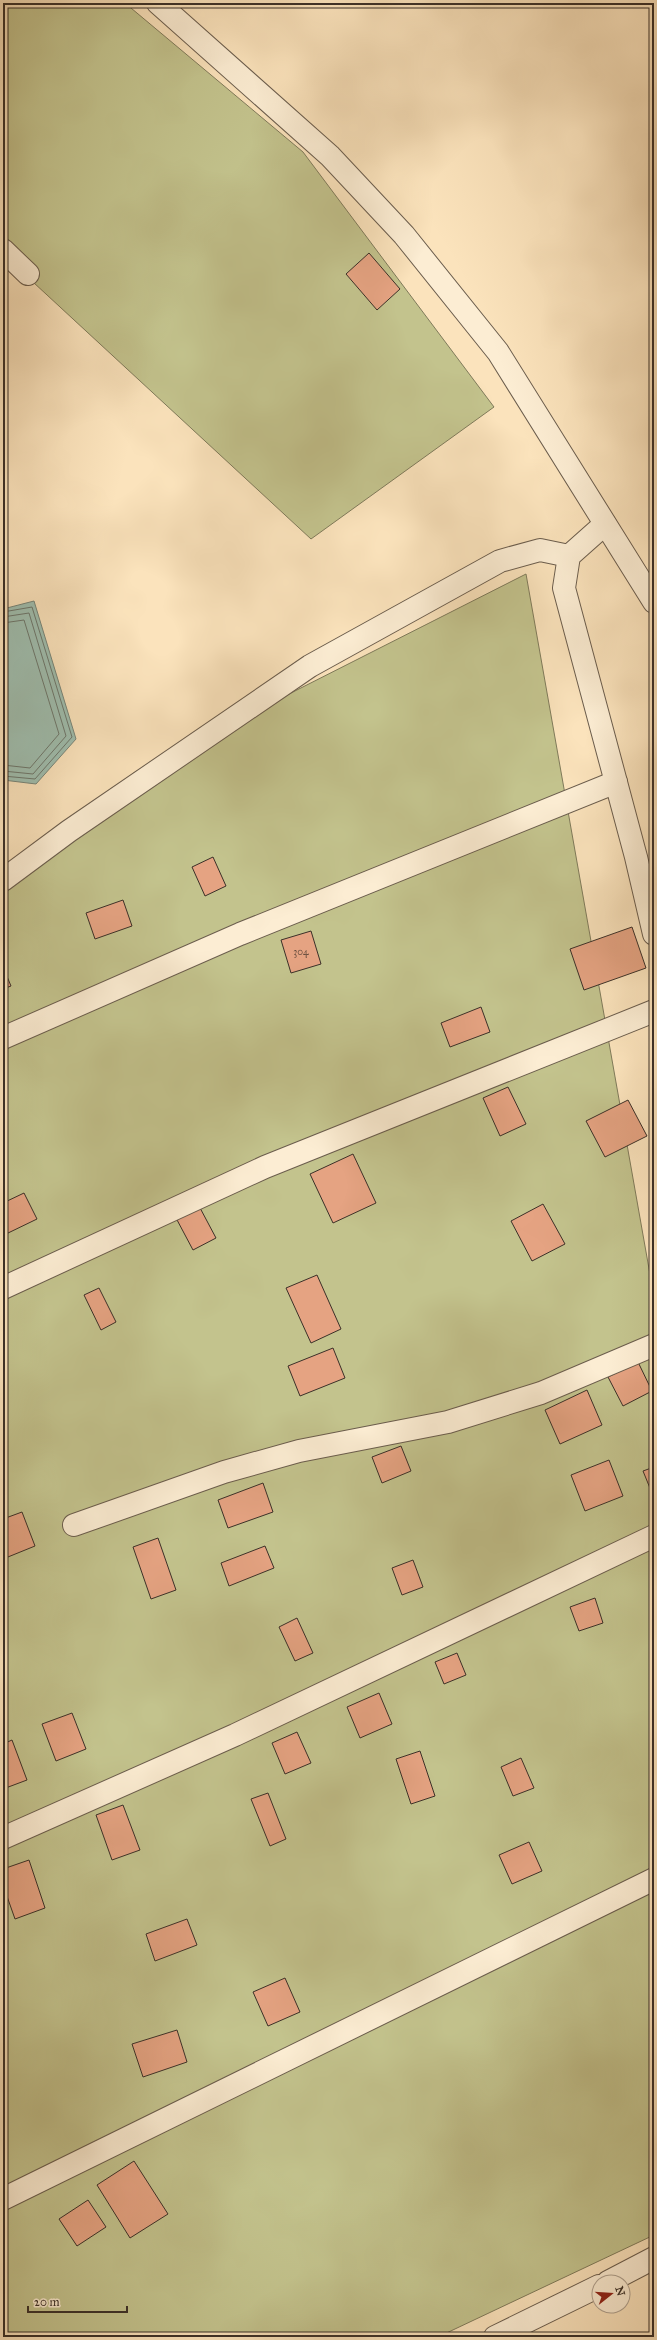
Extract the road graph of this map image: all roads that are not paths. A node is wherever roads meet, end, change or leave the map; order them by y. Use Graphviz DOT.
graph roads {
  1 [pos="158,3"];
  2 [pos="3,250"];
  3 [pos="28,274"];
  4 [pos="605,524"];
  5 [pos="569,556"];
  6 [pos="654,602"];
  7 [pos="616,782"];
  8 [pos="3,880"];
  9 [pos="654,934"];
  10 [pos="654,1011"];
  11 [pos="3,1038"];
  12 [pos="3,1288"];
  13 [pos="654,1345"];
  14 [pos="74,1525"];
  15 [pos="654,1536"];
  16 [pos="3,1838"];
  17 [pos="654,1879"];
  18 [pos="3,2199"];
  19 [pos="654,2258"];
  20 [pos="623,2274"];
  21 [pos="591,2290"];
  22 [pos="495,2337"];
  1 -- 4 [label="street"];
  2 -- 3 [label="street"];
  4 -- 5 [label="street"];
  4 -- 6 [label="street"];
  5 -- 7 [label="street"];
  5 -- 8 [label="street"];
  7 -- 9 [label="street"];
  7 -- 11 [label="street"];
  10 -- 12 [label="street"];
  13 -- 14 [label="street"];
  15 -- 16 [label="street"];
  17 -- 18 [label="street"];
  19 -- 20 [label="street"];
  21 -- 22 [label="street"];
}
